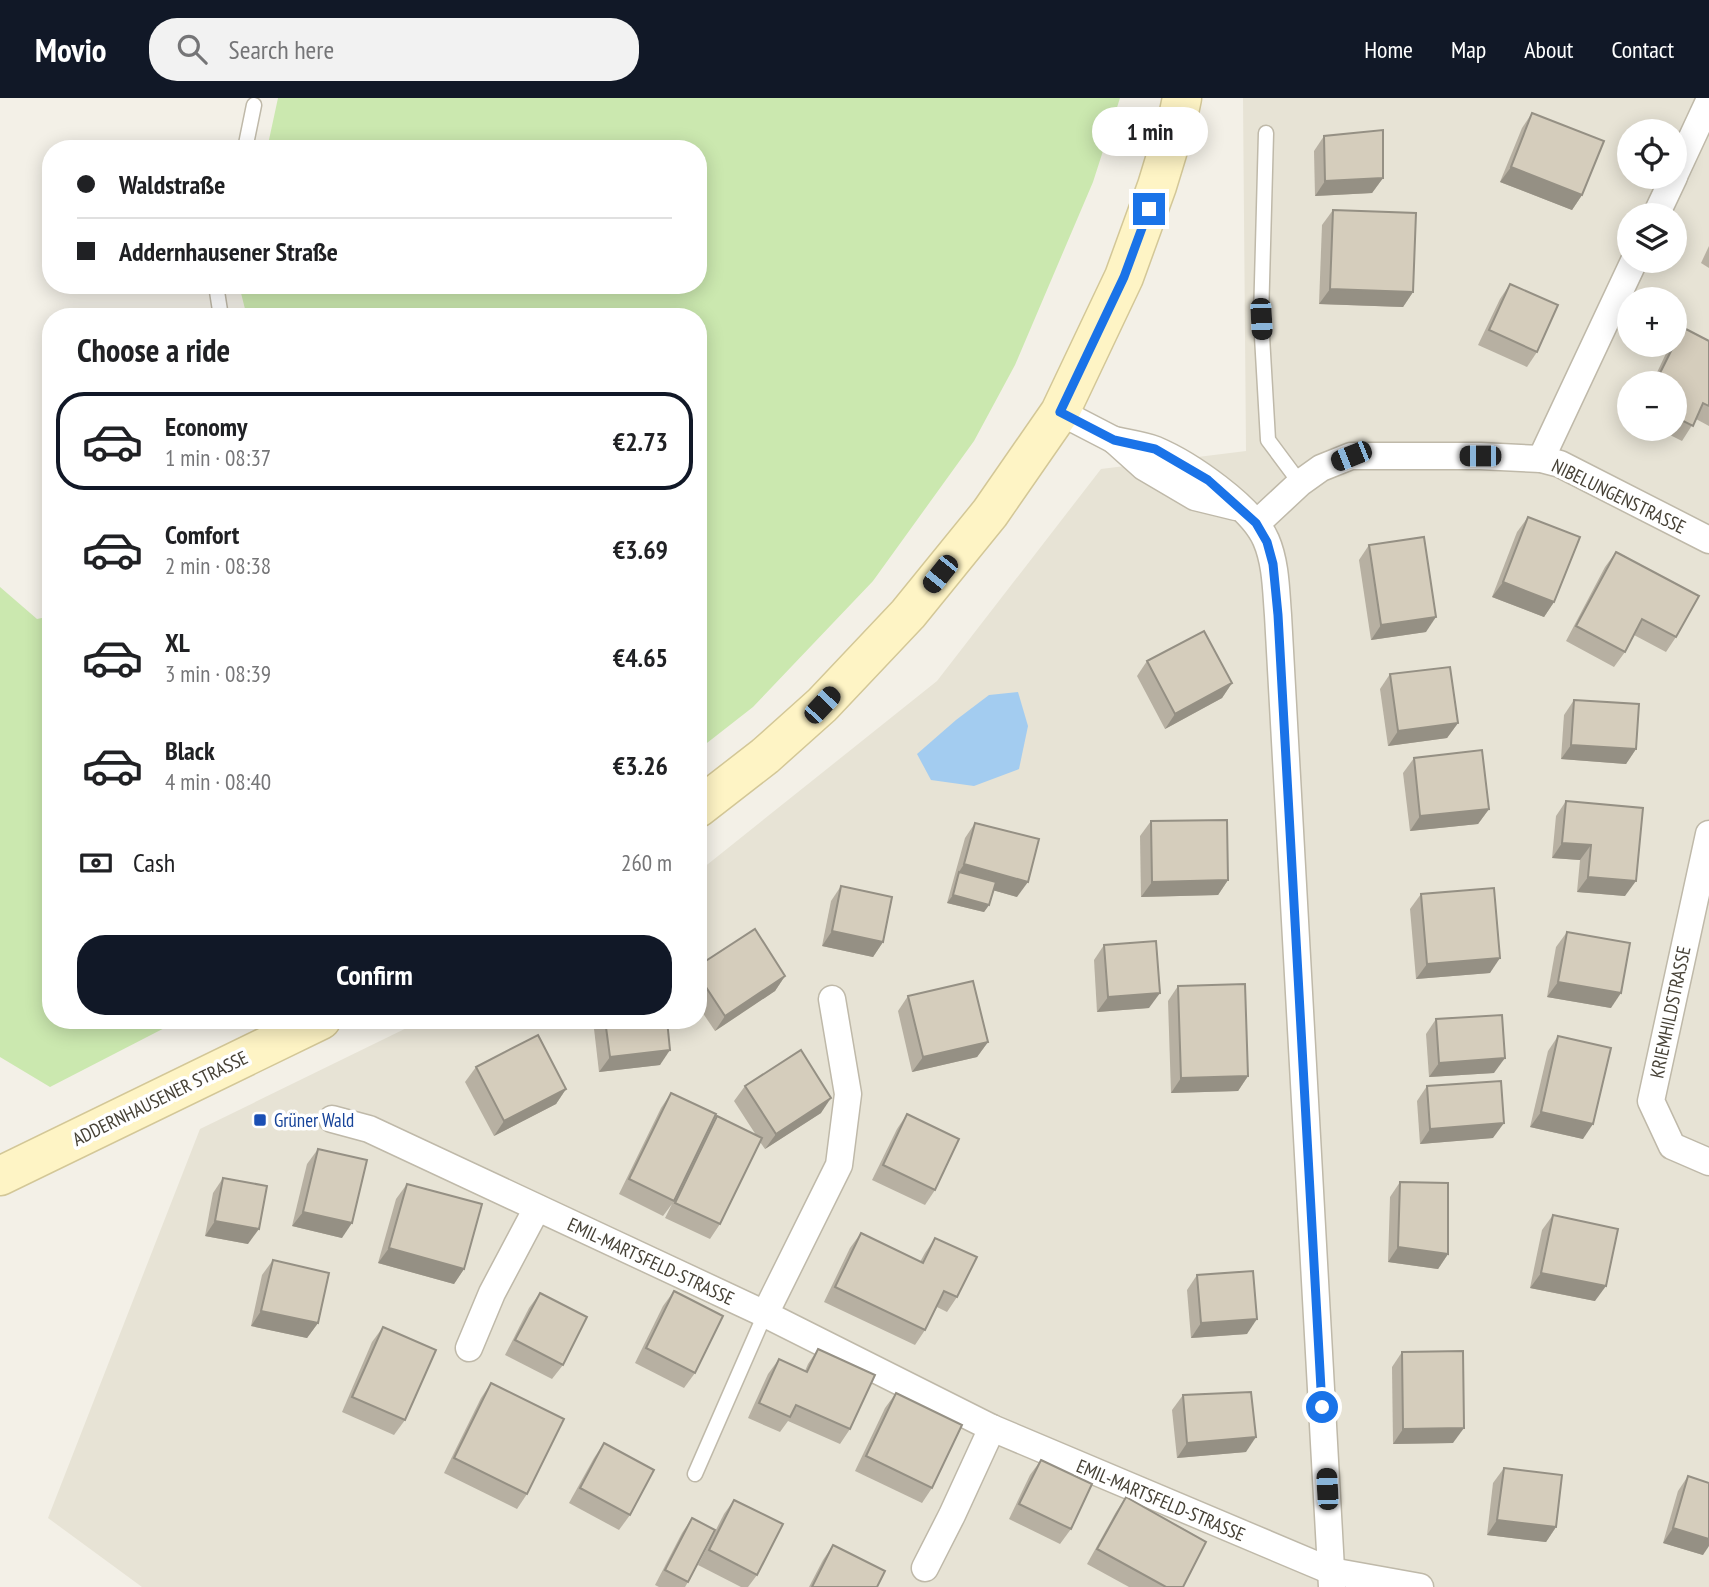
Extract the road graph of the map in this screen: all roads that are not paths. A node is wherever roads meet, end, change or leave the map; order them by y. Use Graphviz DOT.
graph roads {
  1 [pos="1182,98"];
  2 [pos="1709,101"];
  3 [pos="254,105"];
  4 [pos="1266,133"];
  5 [pos="247,140"];
  6 [pos="1687,148"];
  7 [pos="1628,273"];
  8 [pos="1060,412"];
  9 [pos="1541,459"];
  10 [pos="1300,483"];
  11 [pos="1249,516"];
  12 [pos="1709,540"];
  13 [pos="707,801"];
  14 [pos="1709,834"];
  15 [pos="832,999"];
  16 [pos="293,1029"];
  17 [pos="332,1119"];
  18 [pos="1709,1162"];
  19 [pos="0,1175"];
  20 [pos="537,1208"];
  21 [pos="765,1314"];
  22 [pos="469,1348"];
  23 [pos="992,1428"];
  24 [pos="695,1474"];
  25 [pos="925,1568"];
  26 [pos="1332,1579"];
  27 [pos="1420,1587"];
  1 -- 8 [label="street"];
  2 -- 6 [label="street"];
  3 -- 5 [label="lane"];
  4 -- 10 [label="lane"];
  7 -- 9 [label="street"];
  8 -- 11 [label="street"];
  8 -- 13 [label="street"];
  9 -- 10 [label="street, NIBELUNGENSTRASSE"];
  9 -- 12 [label="street, NIBELUNGENSTRASSE"];
  10 -- 11 [label="street, NIBELUNGENSTRASSE"];
  11 -- 26 [label="street"];
  14 -- 18 [label="street, KRIEMHILDSTRASSE"];
  15 -- 21 [label="street"];
  16 -- 19 [label="street, ADDERNHAUSENER STRASSE"];
  17 -- 20 [label="street, EMIL-MARTSFELD-STRASSE"];
  20 -- 21 [label="street, EMIL-MARTSFELD-STRASSE"];
  20 -- 22 [label="street"];
  21 -- 23 [label="street, EMIL-MARTSFELD-STRASSE"];
  21 -- 24 [label="lane"];
  23 -- 25 [label="street"];
  23 -- 26 [label="street, EMIL-MARTSFELD-STRASSE"];
  26 -- 27 [label="street, EMIL-MARTSFELD-STRASSE"];
}
